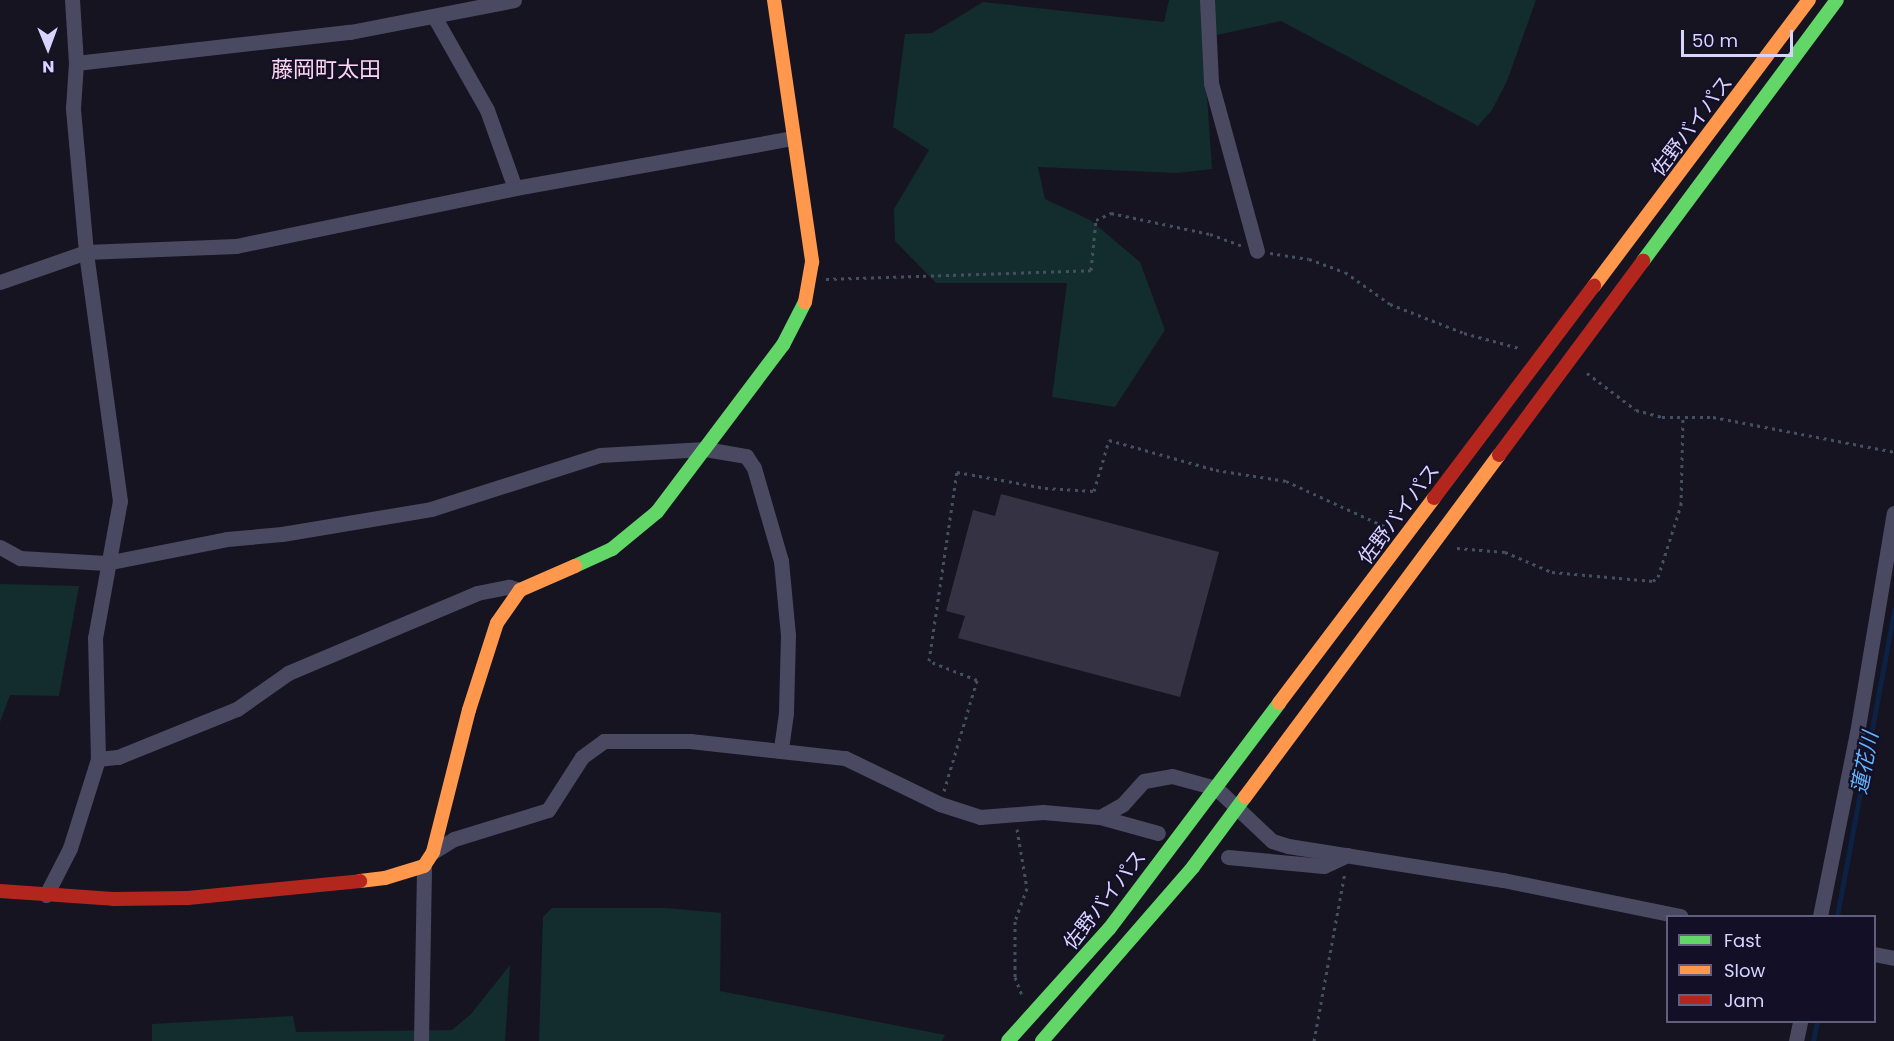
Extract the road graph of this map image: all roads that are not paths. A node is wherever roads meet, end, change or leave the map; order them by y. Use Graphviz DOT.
graph roads {
  1 [pos="72,0"];
  2 [pos="513,0"];
  3 [pos="774,0"];
  4 [pos="1208,0"];
  5 [pos="1809,0"];
  6 [pos="1837,0"];
  7 [pos="435,18"];
  8 [pos="76,63"];
  9 [pos="792,138"];
  10 [pos="515,188"];
  11 [pos="1257,250"];
  12 [pos="86,252"];
  13 [pos="0,282"];
  14 [pos="705,449"];
  15 [pos="1894,513"];
  16 [pos="0,547"];
  17 [pos="106,563"];
  18 [pos="520,590"];
  19 [pos="781,750"];
  20 [pos="98,759"];
  21 [pos="1216,788"];
  22 [pos="1237,808"];
  23 [pos="1100,817"];
  24 [pos="1158,833"];
  25 [pos="434,852"];
  26 [pos="1348,855"];
  27 [pos="1228,856"];
  28 [pos="424,866"];
  29 [pos="0,891"];
  30 [pos="46,895"];
  31 [pos="1675,915"];
  32 [pos="1820,915"];
  33 [pos="1876,954"];
  34 [pos="1894,958"];
  35 [pos="1800,1023"];
  36 [pos="421,1041"];
  37 [pos="1008,1041"];
  38 [pos="1042,1041"];
  39 [pos="1796,1041"];
  1 -- 8 [label="street"];
  2 -- 7 [label="street"];
  3 -- 9 [label="main road"];
  4 -- 11 [label="street"];
  5 -- 21 [label="main road, 佐野バイパス"];
  6 -- 22 [label="main road, 佐野バイパス"];
  7 -- 8 [label="street"];
  7 -- 10 [label="street"];
  8 -- 12 [label="street"];
  9 -- 10 [label="street"];
  9 -- 14 [label="main road"];
  10 -- 12 [label="street"];
  12 -- 13 [label="street"];
  12 -- 17 [label="street"];
  14 -- 17 [label="street"];
  14 -- 18 [label="main road"];
  14 -- 19 [label="street"];
  15 -- 32 [label="street"];
  16 -- 17 [label="street"];
  17 -- 20 [label="street"];
  18 -- 20 [label="street"];
  18 -- 25 [label="main road"];
  19 -- 23 [label="street"];
  19 -- 25 [label="street"];
  20 -- 30 [label="street"];
  21 -- 22 [label="street"];
  21 -- 23 [label="street"];
  21 -- 37 [label="main road, 佐野バイパス"];
  22 -- 26 [label="street"];
  22 -- 38 [label="main road, 佐野バイパス"];
  23 -- 24 [label="street"];
  25 -- 28 [label="main road"];
  26 -- 27 [label="street"];
  26 -- 31 [label="street"];
  28 -- 30 [label="main road"];
  28 -- 36 [label="street"];
  29 -- 30 [label="main road"];
  33 -- 34 [label="street"];
  35 -- 39 [label="street"];
}
